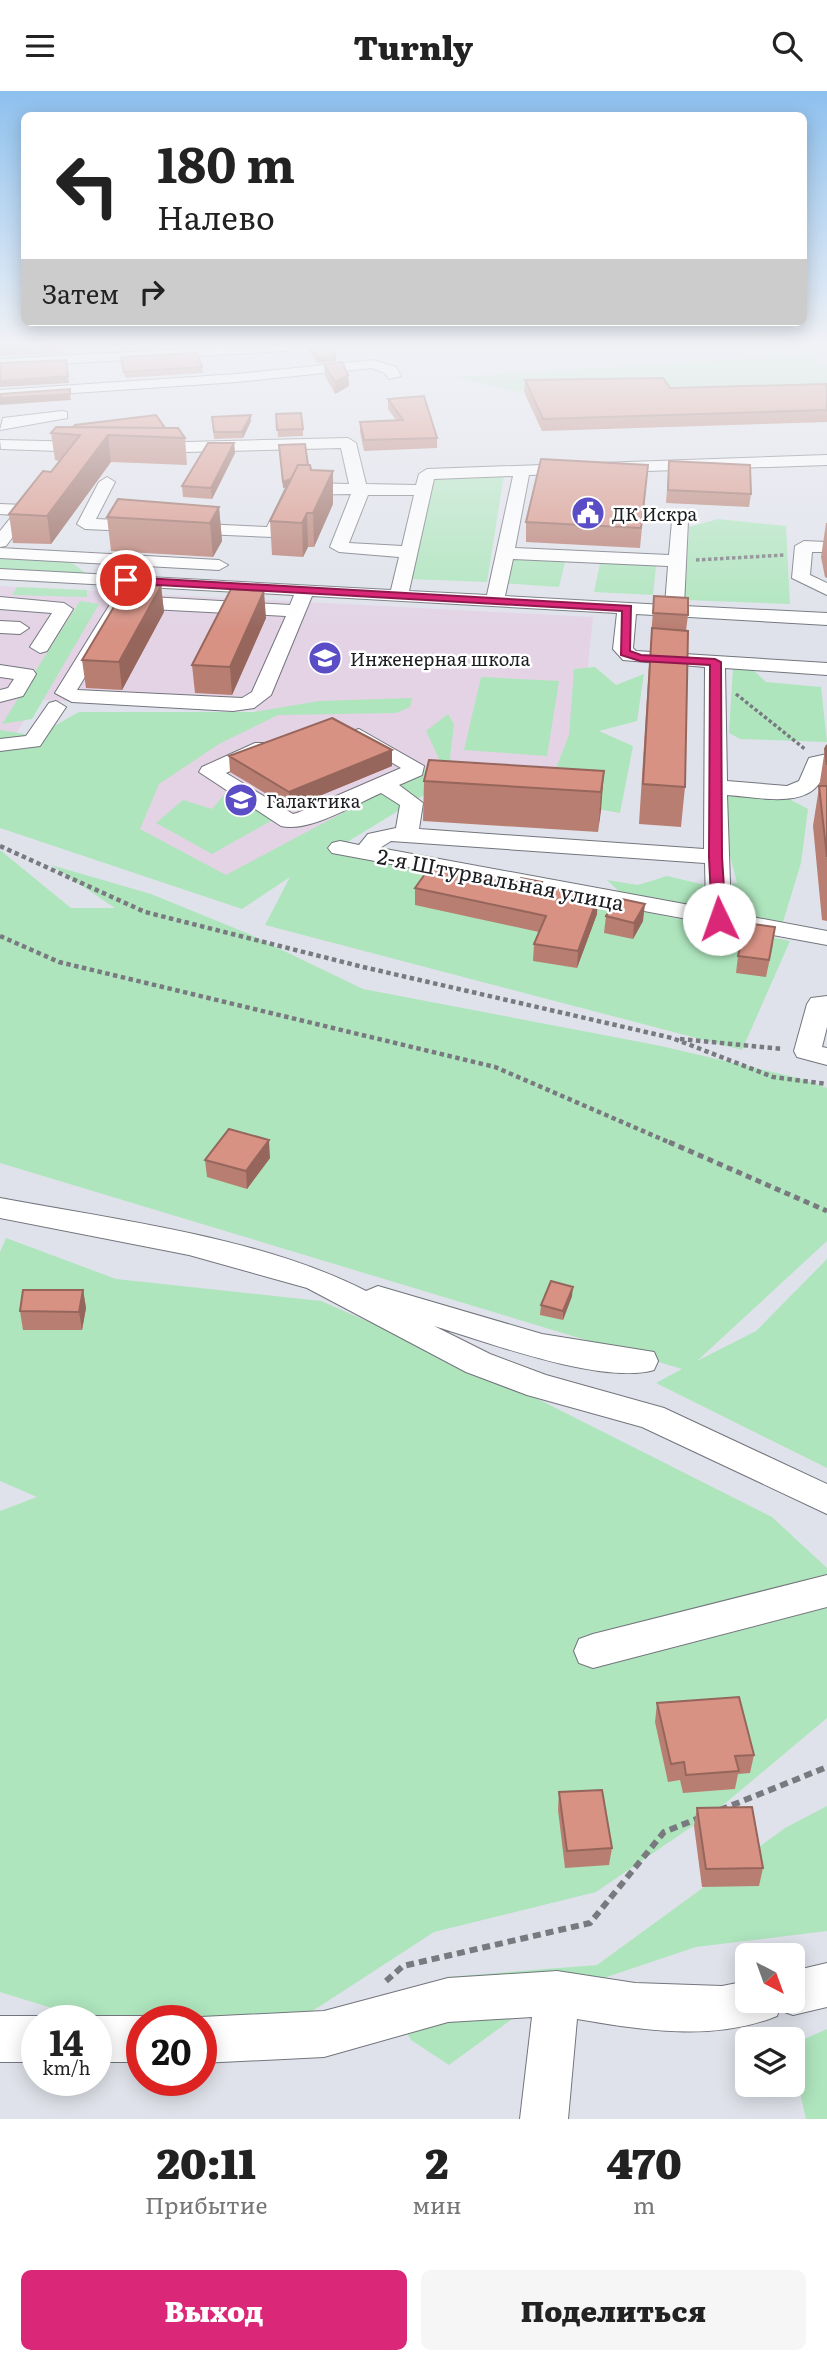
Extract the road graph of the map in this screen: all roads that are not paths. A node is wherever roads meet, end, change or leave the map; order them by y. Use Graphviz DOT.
graph roads {
  1 [pos="0,444"];
  2 [pos="100,447"];
  3 [pos="126,448"];
  4 [pos="827,460"];
  5 [pos="2,462"];
  6 [pos="522,470"];
  7 [pos="107,482"];
  8 [pos="425,482"];
  9 [pos="358,489"];
  10 [pos="0,509"];
  11 [pos="681,521"];
  12 [pos="0,542"];
  13 [pos="827,547"];
  14 [pos="0,553"];
  15 [pos="505,553"];
  16 [pos="407,559"];
  17 [pos="677,561"];
  18 [pos="166,562"];
  19 [pos="219,565"];
  20 [pos="8,574"];
  21 [pos="154,582"];
  22 [pos="305,590"];
  23 [pos="827,590"];
  24 [pos="0,596"];
  25 [pos="398,596"];
  26 [pos="495,601"];
  27 [pos="0,603"];
  28 [pos="297,611"];
  29 [pos="674,611"];
  30 [pos="762,615"];
  31 [pos="827,619"];
  32 [pos="636,623"];
  33 [pos="0,627"];
  34 [pos="20,628"];
  35 [pos="40,647"];
  36 [pos="827,669"];
  37 [pos="715,670"];
  38 [pos="0,671"];
  39 [pos="0,696"];
  40 [pos="56,707"];
  41 [pos="337,724"];
  42 [pos="288,738"];
  43 [pos="0,745"];
  44 [pos="824,761"];
  45 [pos="383,784"];
  46 [pos="715,787"];
  47 [pos="406,836"];
  48 [pos="340,848"];
  49 [pos="365,852"];
  50 [pos="716,857"];
  51 [pos="719,919"];
  52 [pos="827,938"];
  53 [pos="827,1004"];
  54 [pos="827,1057"];
  55 [pos="1,1216"];
  56 [pos="318,1280"];
  57 [pos="642,1361"];
  58 [pos="827,1500"];
  59 [pos="827,1591"];
  60 [pos="593,1651"];
  61 [pos="827,1985"];
  62 [pos="805,1990"];
  63 [pos="557,1993"];
  64 [pos="735,2006"];
  65 [pos="0,2039"];
  66 [pos="21,2039"];
  67 [pos="217,2039"];
  68 [pos="544,2119"];
  1 -- 2 [label="street"];
  1 -- 5 [label="street"];
  3 -- 9 [label="street"];
  4 -- 6 [label="street"];
  6 -- 8 [label="street"];
  6 -- 15 [label="street"];
  7 -- 9 [label="street"];
  8 -- 9 [label="street"];
  8 -- 16 [label="street"];
  9 -- 16 [label="street"];
  10 -- 12 [label="street"];
  11 -- 17 [label="street"];
  13 -- 23 [label="street"];
  14 -- 18 [label="street"];
  15 -- 17 [label="street"];
  15 -- 26 [label="street"];
  16 -- 25 [label="street"];
  17 -- 29 [label="street"];
  18 -- 19 [label="street"];
  18 -- 21 [label="street"];
  20 -- 21 [label="street"];
  20 -- 24 [label="street"];
  21 -- 22 [label="street"];
  22 -- 25 [label="street"];
  22 -- 28 [label="street"];
  25 -- 26 [label="street"];
  26 -- 32 [label="street"];
  27 -- 35 [label="street"];
  28 -- 28 [label="street"];
  29 -- 30 [label="street"];
  29 -- 32 [label="street"];
  30 -- 31 [label="street"];
  30 -- 32 [label="street"];
  32 -- 37 [label="street"];
  33 -- 34 [label="street"];
  36 -- 37 [label="street"];
  37 -- 46 [label="street"];
  38 -- 39 [label="street"];
  40 -- 43 [label="street"];
  41 -- 45 [label="street"];
  42 -- 45 [label="street"];
  44 -- 46 [label="street"];
  45 -- 47 [label="street"];
  46 -- 50 [label="street"];
  47 -- 49 [label="street"];
  47 -- 50 [label="street"];
  48 -- 49 [label="street, 2-я Штурвальная улица"];
  49 -- 51 [label="street, 2-я Штурвальная улица"];
  50 -- 51 [label="street"];
  51 -- 52 [label="street, 2-я Штурвальная улица"];
  53 -- 54 [label="street"];
  55 -- 56 [label="street"];
  56 -- 57 [label="street"];
  56 -- 58 [label="street"];
  59 -- 60 [label="street"];
  61 -- 62 [label="street"];
  63 -- 64 [label="street"];
  63 -- 67 [label="street"];
  63 -- 68 [label="street"];
  65 -- 66 [label="street"];
}
